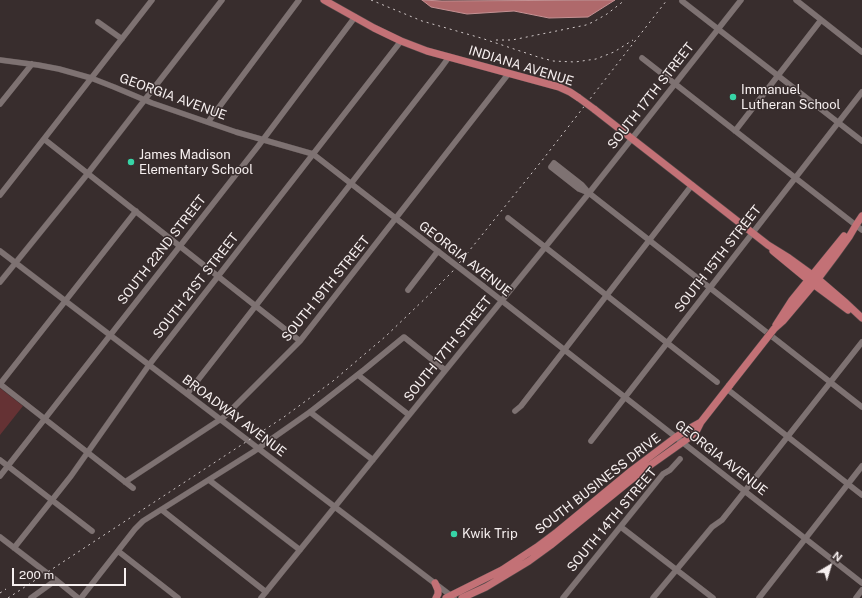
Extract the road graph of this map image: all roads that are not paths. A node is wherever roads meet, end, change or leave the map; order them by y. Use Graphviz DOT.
graph roads {
  1 [pos="152,0"];
  2 [pos="222,0"];
  3 [pos="299,0"];
  4 [pos="324,0"];
  5 [pos="741,0"];
  6 [pos="796,0"];
  7 [pos="682,1"];
  8 [pos="355,17"];
  9 [pos="821,20"];
  10 [pos="98,22"];
  11 [pos="718,29"];
  12 [pos="122,39"];
  13 [pos="401,41"];
  14 [pos="862,52"];
  15 [pos="448,57"];
  16 [pos="642,58"];
  17 [pos="0,60"];
  18 [pos="32,64"];
  19 [pos="509,73"];
  20 [pos="778,76"];
  21 [pos="92,78"];
  22 [pos="675,85"];
  23 [pos="862,92"];
  24 [pos="146,100"];
  25 [pos="0,104"];
  26 [pos="208,122"];
  27 [pos="838,122"];
  28 [pos="735,131"];
  29 [pos="632,138"];
  30 [pos="44,139"];
  31 [pos="263,140"];
  32 [pos="862,141"];
  33 [pos="313,154"];
  34 [pos="88,173"];
  35 [pos="795,178"];
  36 [pos="351,184"];
  37 [pos="692,185"];
  38 [pos="589,193"];
  39 [pos="0,195"];
  40 [pos="136,211"];
  41 [pos="862,216"];
  42 [pos="396,218"];
  43 [pos="508,218"];
  44 [pos="856,225"];
  45 [pos="862,230"];
  46 [pos="752,232"];
  47 [pos="649,240"];
  48 [pos="180,246"];
  49 [pos="545,247"];
  50 [pos="0,251"];
  51 [pos="438,251"];
  52 [pos="15,263"];
  53 [pos="218,276"];
  54 [pos="813,280"];
  55 [pos="0,282"];
  56 [pos="710,288"];
  57 [pos="408,290"];
  58 [pos="607,295"];
  59 [pos="65,301"];
  60 [pos="502,301"];
  61 [pos="256,306"];
  62 [pos="862,318"];
  63 [pos="110,335"];
  64 [pos="300,341"];
  65 [pos="667,342"];
  66 [pos="862,342"];
  67 [pos="564,350"];
  68 [pos="148,365"];
  69 [pos="445,370"];
  70 [pos="358,375"];
  71 [pos="717,382"];
  72 [pos="830,382"];
  73 [pos="0,384"];
  74 [pos="729,387"];
  75 [pos="187,394"];
  76 [pos="625,397"];
  77 [pos="862,406"];
  78 [pos="515,411"];
  79 [pos="310,412"];
  80 [pos="409,415"];
  81 [pos="44,419"];
  82 [pos="220,419"];
  83 [pos="788,437"];
  84 [pos="679,440"];
  85 [pos="591,441"];
  86 [pos="258,448"];
  87 [pos="88,453"];
  88 [pos="680,459"];
  89 [pos="0,460"];
  90 [pos="372,460"];
  91 [pos="8,466"];
  92 [pos="862,466"];
  93 [pos="0,476"];
  94 [pos="209,480"];
  95 [pos="125,482"];
  96 [pos="848,484"];
  97 [pos="133,488"];
  98 [pos="745,492"];
  99 [pos="862,495"];
  100 [pos="52,500"];
  101 [pos="335,507"];
  102 [pos="162,510"];
  103 [pos="621,528"];
  104 [pos="92,531"];
  105 [pos="0,537"];
  106 [pos="805,539"];
  107 [pos="14,548"];
  108 [pos="300,550"];
  109 [pos="118,551"];
  110 [pos="676,570"];
  111 [pos="56,580"];
  112 [pos="435,583"];
  113 [pos="862,583"];
  114 [pos="481,589"];
  115 [pos="862,590"];
  116 [pos="266,592"];
  117 [pos="450,597"];
  118 [pos="30,598"];
  119 [pos="78,598"];
  120 [pos="81,598"];
  121 [pos="178,598"];
  122 [pos="262,598"];
  123 [pos="436,598"];
  124 [pos="462,598"];
  125 [pos="472,598"];
  126 [pos="563,598"];
  127 [pos="653,598"];
  128 [pos="713,598"];
  129 [pos="759,598"];
  130 [pos="856,598"];
  1 -- 12 [label="street"];
  2 -- 24 [label="street"];
  3 -- 26 [label="street"];
  4 -- 8 [label="main road, INDIANA AVENUE"];
  5 -- 11 [label="street, SOUTH 17TH STREET"];
  6 -- 9 [label="street"];
  7 -- 11 [label="street"];
  8 -- 13 [label="main road, INDIANA AVENUE"];
  8 -- 31 [label="street, SOUTH 22ND STREET"];
  9 -- 14 [label="street"];
  9 -- 20 [label="street"];
  10 -- 12 [label="street"];
  11 -- 20 [label="street"];
  11 -- 22 [label="street, SOUTH 17TH STREET"];
  12 -- 21 [label="street"];
  13 -- 15 [label="main road, INDIANA AVENUE"];
  13 -- 33 [label="street, SOUTH 21ST STREET"];
  15 -- 19 [label="main road, INDIANA AVENUE"];
  15 -- 36 [label="street"];
  16 -- 22 [label="street"];
  17 -- 18 [label="street, GEORGIA AVENUE"];
  18 -- 21 [label="street, GEORGIA AVENUE"];
  18 -- 25 [label="street"];
  19 -- 29 [label="main road, INDIANA AVENUE, bridge"];
  19 -- 42 [label="street, SOUTH 19TH STREET"];
  20 -- 27 [label="street"];
  20 -- 28 [label="street"];
  21 -- 24 [label="street, GEORGIA AVENUE"];
  21 -- 30 [label="street"];
  22 -- 28 [label="street"];
  22 -- 29 [label="street, SOUTH 17TH STREET"];
  23 -- 27 [label="street, SOUTH 15TH STREET"];
  24 -- 26 [label="street, GEORGIA AVENUE"];
  24 -- 34 [label="street"];
  26 -- 31 [label="street, GEORGIA AVENUE"];
  27 -- 32 [label="street"];
  27 -- 35 [label="street, SOUTH 15TH STREET"];
  28 -- 35 [label="street"];
  29 -- 37 [label="main road, INDIANA AVENUE"];
  29 -- 38 [label="street, SOUTH 17TH STREET"];
  30 -- 34 [label="street"];
  30 -- 39 [label="street"];
  31 -- 33 [label="street, GEORGIA AVENUE"];
  31 -- 48 [label="street, SOUTH 22ND STREET"];
  33 -- 36 [label="street, GEORGIA AVENUE"];
  33 -- 53 [label="street, SOUTH 21ST STREET"];
  34 -- 40 [label="street"];
  34 -- 52 [label="street"];
  35 -- 44 [label="street"];
  35 -- 46 [label="street, SOUTH 15TH STREET"];
  36 -- 42 [label="street, GEORGIA AVENUE"];
  36 -- 61 [label="street"];
  37 -- 46 [label="main road, INDIANA AVENUE"];
  37 -- 47 [label="street"];
  38 -- 38 [label="street"];
  38 -- 47 [label="street"];
  38 -- 49 [label="street, SOUTH 17TH STREET"];
  40 -- 48 [label="street"];
  40 -- 59 [label="street"];
  41 -- 44 [label="main road"];
  42 -- 51 [label="street, GEORGIA AVENUE"];
  42 -- 64 [label="street, SOUTH 19TH STREET"];
  43 -- 49 [label="street"];
  44 -- 45 [label="street"];
  44 -- 54 [label="main road"];
  46 -- 54 [label="main road, INDIANA AVENUE"];
  46 -- 56 [label="street, SOUTH 15TH STREET"];
  47 -- 56 [label="street"];
  47 -- 58 [label="street"];
  48 -- 53 [label="street"];
  48 -- 63 [label="street, SOUTH 22ND STREET"];
  49 -- 58 [label="street"];
  49 -- 60 [label="street, SOUTH 17TH STREET"];
  50 -- 52 [label="street, BROADWAY AVENUE"];
  51 -- 57 [label="street"];
  51 -- 60 [label="street, GEORGIA AVENUE, bridge"];
  52 -- 55 [label="street"];
  52 -- 59 [label="street, BROADWAY AVENUE"];
  53 -- 61 [label="street"];
  53 -- 68 [label="street, SOUTH 21ST STREET"];
  54 -- 62 [label="main road, INDIANA AVENUE"];
  54 -- 74 [label="main road, bridge"];
  56 -- 65 [label="street, SOUTH 15TH STREET"];
  56 -- 72 [label="street"];
  58 -- 65 [label="street"];
  58 -- 67 [label="street"];
  59 -- 63 [label="street, BROADWAY AVENUE"];
  59 -- 73 [label="street"];
  60 -- 67 [label="street, GEORGIA AVENUE"];
  60 -- 69 [label="street, SOUTH 17TH STREET"];
  61 -- 64 [label="street"];
  61 -- 75 [label="street"];
  63 -- 68 [label="street, BROADWAY AVENUE"];
  63 -- 81 [label="street, SOUTH 22ND STREET"];
  64 -- 82 [label="street, SOUTH 19TH STREET"];
  65 -- 71 [label="street"];
  65 -- 76 [label="street, SOUTH 15TH STREET"];
  66 -- 72 [label="street"];
  67 -- 76 [label="street, GEORGIA AVENUE"];
  67 -- 78 [label="street"];
  68 -- 75 [label="street, BROADWAY AVENUE"];
  68 -- 87 [label="street, SOUTH 21ST STREET"];
  69 -- 70 [label="street"];
  69 -- 80 [label="street, SOUTH 17TH STREET"];
  70 -- 79 [label="street"];
  70 -- 80 [label="street"];
  72 -- 77 [label="street"];
  72 -- 83 [label="street"];
  73 -- 81 [label="street"];
  74 -- 83 [label="street"];
  74 -- 84 [label="main road, SOUTH BUSINESS DRIVE"];
  75 -- 82 [label="street, BROADWAY AVENUE"];
  76 -- 84 [label="street, GEORGIA AVENUE"];
  76 -- 85 [label="street, SOUTH 15TH STREET"];
  79 -- 86 [label="street"];
  79 -- 90 [label="street"];
  80 -- 90 [label="street, SOUTH 17TH STREET"];
  81 -- 87 [label="street"];
  81 -- 91 [label="street, SOUTH 22ND STREET"];
  82 -- 86 [label="street, BROADWAY AVENUE"];
  82 -- 95 [label="street, SOUTH 19TH STREET"];
  83 -- 96 [label="street"];
  83 -- 98 [label="street"];
  84 -- 98 [label="street, GEORGIA AVENUE"];
  84 -- 114 [label="main road, SOUTH BUSINESS DRIVE"];
  84 -- 117 [label="main road, SOUTH BUSINESS DRIVE"];
  86 -- 94 [label="street"];
  86 -- 101 [label="street, BROADWAY AVENUE"];
  87 -- 95 [label="street"];
  87 -- 100 [label="street, SOUTH 21ST STREET"];
  88 -- 103 [label="street, SOUTH 14TH STREET"];
  89 -- 91 [label="street"];
  90 -- 101 [label="street, SOUTH 17TH STREET"];
  91 -- 93 [label="street, SOUTH 22ND STREET"];
  91 -- 100 [label="street"];
  92 -- 96 [label="street"];
  94 -- 102 [label="street"];
  94 -- 108 [label="street"];
  95 -- 97 [label="street"];
  96 -- 99 [label="street"];
  96 -- 106 [label="street"];
  98 -- 106 [label="street, GEORGIA AVENUE"];
  98 -- 110 [label="street"];
  100 -- 104 [label="street"];
  100 -- 107 [label="street, SOUTH 21ST STREET"];
  101 -- 108 [label="street, SOUTH 17TH STREET"];
  101 -- 112 [label="street, BROADWAY AVENUE"];
  102 -- 109 [label="street"];
  102 -- 116 [label="street"];
  103 -- 110 [label="street"];
  103 -- 126 [label="street, SOUTH 14TH STREET"];
  105 -- 107 [label="street"];
  106 -- 113 [label="street, GEORGIA AVENUE"];
  106 -- 129 [label="street"];
  107 -- 111 [label="street"];
  108 -- 116 [label="street, SOUTH 17TH STREET"];
  109 -- 120 [label="street"];
  109 -- 121 [label="street"];
  110 -- 127 [label="street"];
  110 -- 128 [label="street"];
  111 -- 118 [label="street"];
  111 -- 119 [label="street"];
  112 -- 117 [label="street, BROADWAY AVENUE"];
  112 -- 123 [label="main road"];
  114 -- 124 [label="main road, SOUTH BUSINESS DRIVE"];
  114 -- 125 [label="main road"];
  115 -- 130 [label="street"];
  116 -- 122 [label="street, SOUTH 17TH STREET"];
}
